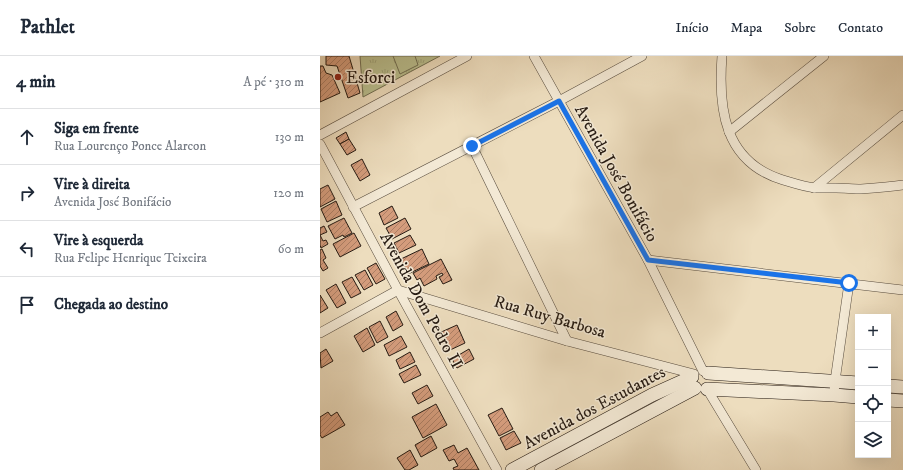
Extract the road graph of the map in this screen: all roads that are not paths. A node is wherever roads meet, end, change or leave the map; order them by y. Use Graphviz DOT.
graph roads {
  1 [pos="467,56"];
  2 [pos="534,56"];
  3 [pos="642,56"];
  4 [pos="722,56"];
  5 [pos="824,56"];
  6 [pos="559,101"];
  7 [pos="903,115"];
  8 [pos="729,132"];
  9 [pos="320,135"];
  10 [pos="320,144"];
  11 [pos="472,146"];
  12 [pos="903,184"];
  13 [pos="814,188"];
  14 [pos="353,207"];
  15 [pos="648,260"];
  16 [pos="849,283"];
  17 [pos="398,290"];
  18 [pos="903,290"];
  19 [pos="320,333"];
  20 [pos="567,341"];
  21 [pos="700,379"];
  22 [pos="835,381"];
  23 [pos="855,383"];
  24 [pos="891,386"];
  25 [pos="903,388"];
  26 [pos="834,395"];
  27 [pos="855,397"];
  28 [pos="891,400"];
  29 [pos="903,402"];
  30 [pos="497,470"];
  31 [pos="512,470"];
  32 [pos="541,470"];
  33 [pos="756,470"];
  1 -- 9 [label="street"];
  2 -- 6 [label="street, Avenida José Bonifácio"];
  3 -- 6 [label="street"];
  4 -- 8 [label="street"];
  5 -- 8 [label="street"];
  6 -- 11 [label="street"];
  6 -- 15 [label="street, Avenida José Bonifácio"];
  7 -- 13 [label="street"];
  8 -- 13 [label="street"];
  10 -- 14 [label="street, Avenida Dom Pedro II"];
  11 -- 14 [label="street"];
  11 -- 20 [label="street"];
  12 -- 13 [label="street"];
  14 -- 17 [label="street, Avenida Dom Pedro II"];
  15 -- 16 [label="street"];
  15 -- 21 [label="street, Avenida José Bonifácio"];
  16 -- 18 [label="street"];
  16 -- 22 [label="street"];
  17 -- 19 [label="street"];
  17 -- 20 [label="street, Rua Ruy Barbosa"];
  17 -- 30 [label="street, Avenida Dom Pedro II"];
  20 -- 21 [label="street, Rua Ruy Barbosa"];
  21 -- 22 [label="street, Rua Ruy Barbosa"];
  21 -- 26 [label="street, Rua Ruy Barbosa"];
  21 -- 31 [label="street, Avenida dos Estudantes"];
  21 -- 32 [label="street, Avenida dos Estudantes"];
  21 -- 33 [label="street, Avenida José Bonifácio"];
  22 -- 23 [label="street, Rua Ruy Barbosa"];
  22 -- 26 [label="street"];
  24 -- 25 [label="street"];
  26 -- 27 [label="street, Rua Ruy Barbosa"];
  28 -- 29 [label="street"];
}
